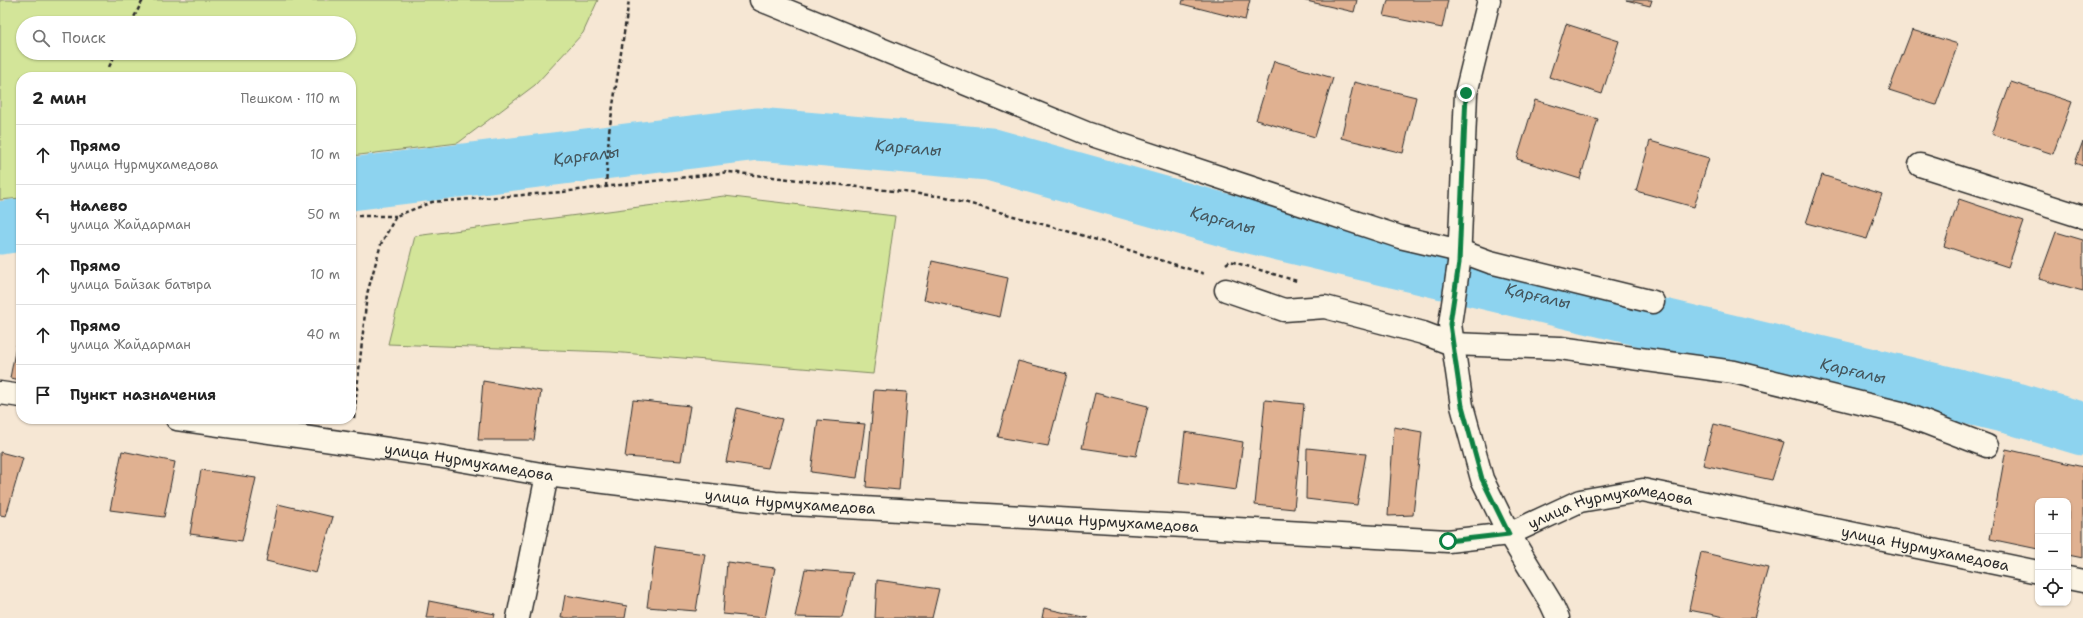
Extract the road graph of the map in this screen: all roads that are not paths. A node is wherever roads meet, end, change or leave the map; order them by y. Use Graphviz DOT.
graph roads {
  1 [pos="761,0"];
  2 [pos="1489,0"];
  3 [pos="1920,165"];
  4 [pos="2083,216"];
  5 [pos="1460,257"];
  6 [pos="1226,290"];
  7 [pos="1653,302"];
  8 [pos="1451,334"];
  9 [pos="0,393"];
  10 [pos="16,395"];
  11 [pos="212,424"];
  12 [pos="1987,446"];
  13 [pos="547,475"];
  14 [pos="1509,534"];
  15 [pos="2035,571"];
  16 [pos="2071,578"];
  17 [pos="2083,580"];
  18 [pos="518,618"];
  19 [pos="1558,618"];
  1 -- 5 [label="street"];
  2 -- 5 [label="street"];
  3 -- 4 [label="street"];
  5 -- 7 [label="street"];
  5 -- 8 [label="street"];
  6 -- 8 [label="street"];
  8 -- 12 [label="street"];
  8 -- 14 [label="street"];
  9 -- 10 [label="street"];
  11 -- 13 [label="street, улица Нурмухамедова"];
  13 -- 14 [label="street, улица Нурмухамедова"];
  13 -- 18 [label="street"];
  14 -- 15 [label="street, улица Нурмухамедова"];
  14 -- 19 [label="street"];
  16 -- 17 [label="street"];
}
